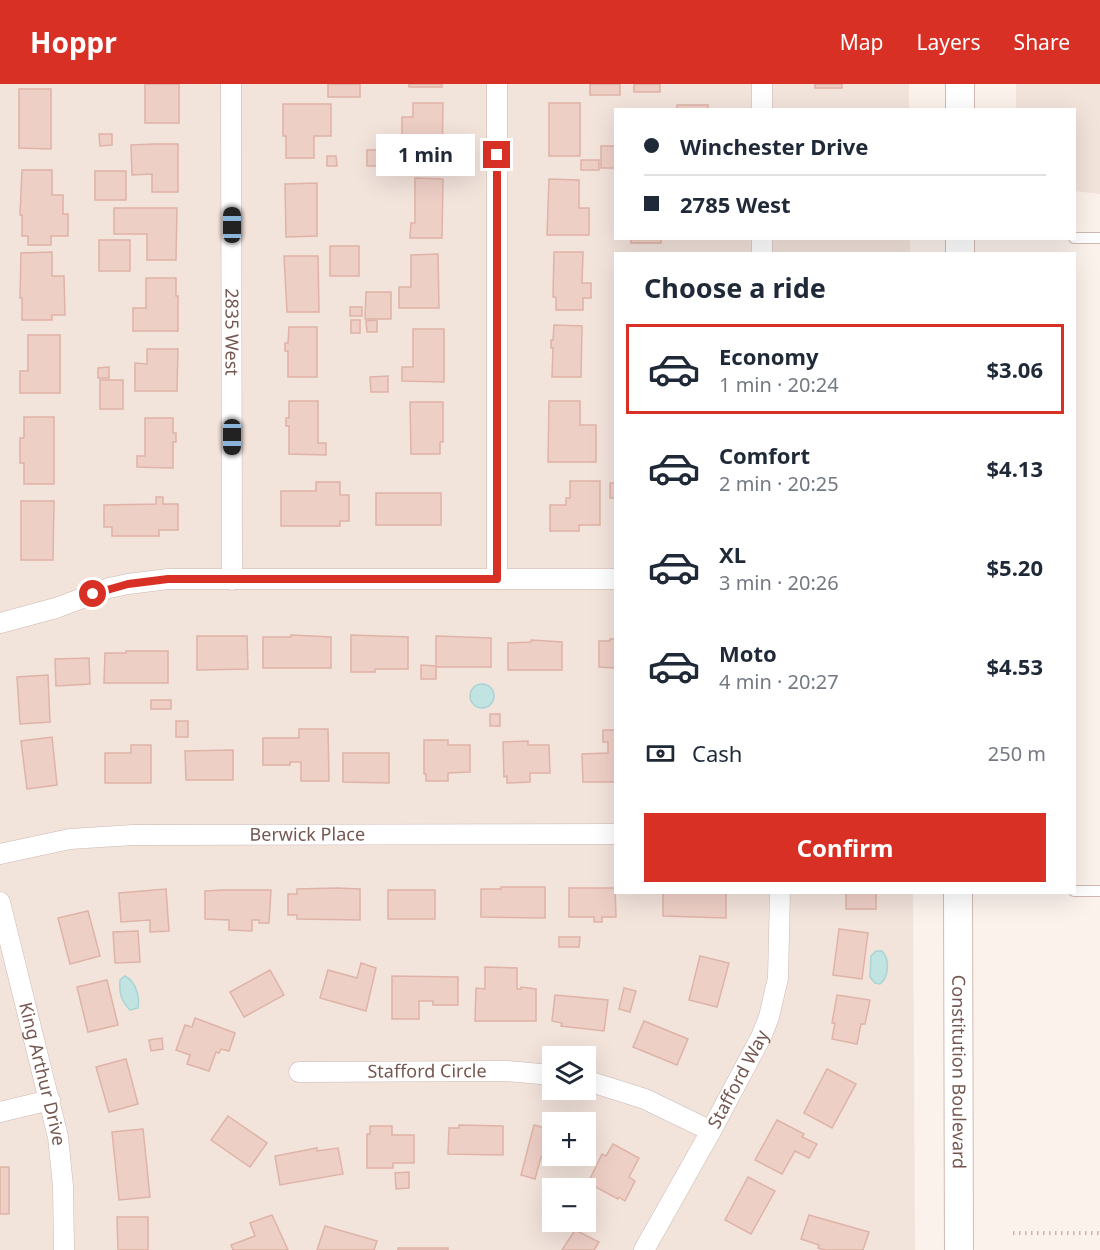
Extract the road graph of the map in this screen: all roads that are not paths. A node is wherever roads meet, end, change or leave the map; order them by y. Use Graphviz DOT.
graph roads {
  1 [pos="231,84"];
  2 [pos="497,84"];
  3 [pos="762,84"];
  4 [pos="960,84"];
  5 [pos="762,108"];
  6 [pos="960,108"];
  7 [pos="1076,238"];
  8 [pos="1100,238"];
  9 [pos="497,579"];
  10 [pos="614,579"];
  11 [pos="232,580"];
  12 [pos="0,624"];
  13 [pos="614,834"];
  14 [pos="0,854"];
  15 [pos="1076,891"];
  16 [pos="1100,891"];
  17 [pos="780,894"];
  18 [pos="958,894"];
  19 [pos="0,902"];
  20 [pos="299,1072"];
  21 [pos="542,1074"];
  22 [pos="596,1083"];
  23 [pos="50,1100"];
  24 [pos="0,1112"];
  25 [pos="711,1131"];
  26 [pos="652,1247"];
  27 [pos="64,1250"];
  28 [pos="959,1250"];
  1 -- 11 [label="street, 2835 West"];
  2 -- 9 [label="street"];
  3 -- 5 [label="street"];
  4 -- 6 [label="main road"];
  7 -- 8 [label="lane"];
  9 -- 10 [label="street"];
  9 -- 11 [label="street"];
  11 -- 12 [label="street"];
  13 -- 14 [label="street, Berwick Place"];
  15 -- 16 [label="lane"];
  17 -- 25 [label="street, Stafford Way"];
  18 -- 28 [label="main road, Constitution Boulevard"];
  19 -- 23 [label="street, King Arthur Drive"];
  20 -- 21 [label="street, Stafford Circle"];
  22 -- 25 [label="street"];
  23 -- 24 [label="street"];
  23 -- 27 [label="street, King Arthur Drive"];
  25 -- 26 [label="street, Stafford Way"];
}
